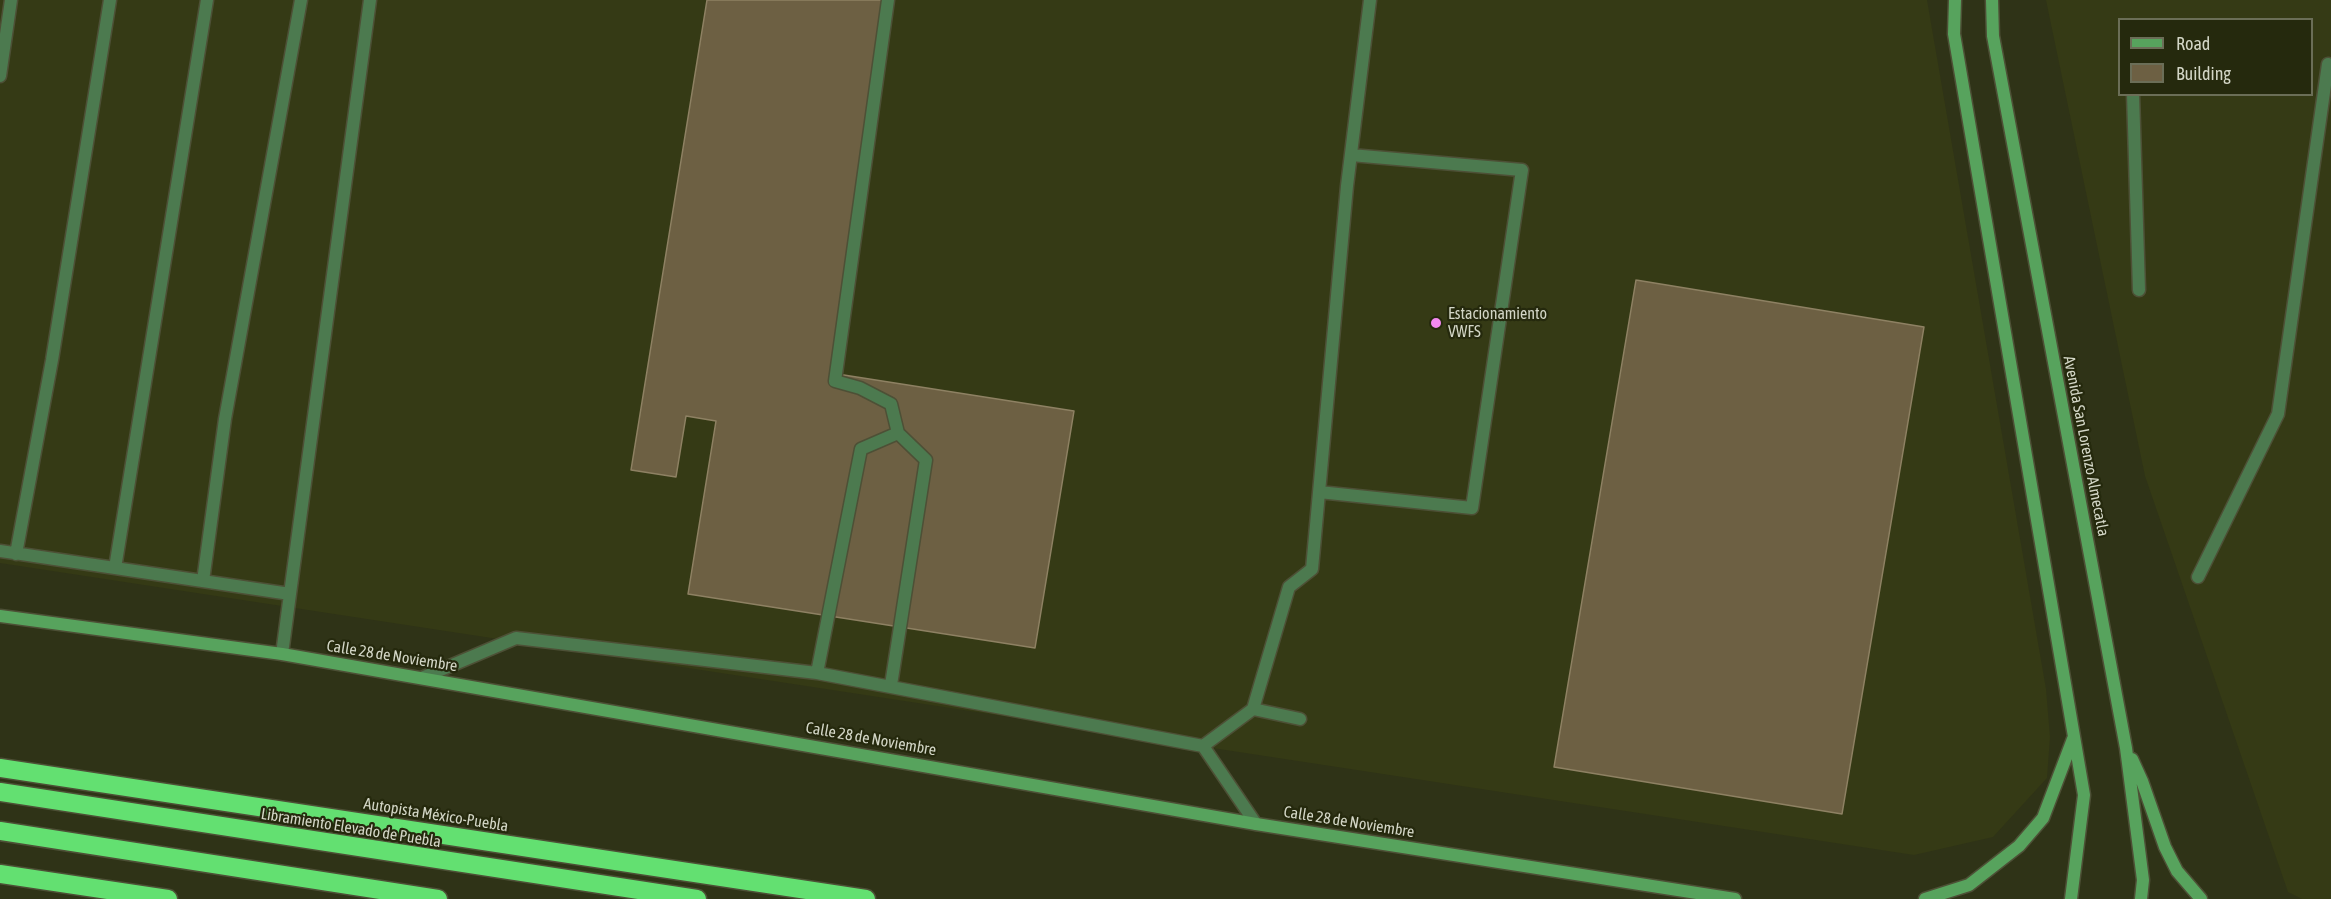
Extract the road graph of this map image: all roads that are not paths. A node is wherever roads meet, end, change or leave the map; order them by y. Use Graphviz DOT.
graph roads {
  1 [pos="11,0"];
  2 [pos="110,0"];
  3 [pos="207,0"];
  4 [pos="301,0"];
  5 [pos="370,0"];
  6 [pos="888,0"];
  7 [pos="1370,0"];
  8 [pos="1955,0"];
  9 [pos="1992,0"];
  10 [pos="2328,64"];
  11 [pos="0,76"];
  12 [pos="2133,96"];
  13 [pos="1351,154"];
  14 [pos="2139,290"];
  15 [pos="898,433"];
  16 [pos="1319,492"];
  17 [pos="0,551"];
  18 [pos="16,554"];
  19 [pos="116,568"];
  20 [pos="2198,577"];
  21 [pos="203,581"];
  22 [pos="290,594"];
  23 [pos="0,616"];
  24 [pos="282,654"];
  25 [pos="817,673"];
  26 [pos="424,677"];
  27 [pos="891,685"];
  28 [pos="1253,710"];
  29 [pos="1300,719"];
  30 [pos="2074,737"];
  31 [pos="1203,746"];
  32 [pos="2126,748"];
  33 [pos="0,768"];
  34 [pos="0,792"];
  35 [pos="1256,824"];
  36 [pos="0,831"];
  37 [pos="0,874"];
  38 [pos="168,899"];
  39 [pos="438,899"];
  40 [pos="697,899"];
  41 [pos="866,899"];
  42 [pos="1735,899"];
  43 [pos="1925,899"];
  44 [pos="2071,899"];
  45 [pos="2141,899"];
  46 [pos="2201,899"];
  1 -- 11 [label="lane"];
  2 -- 18 [label="lane"];
  3 -- 19 [label="lane"];
  4 -- 21 [label="lane"];
  5 -- 22 [label="lane"];
  6 -- 15 [label="lane"];
  7 -- 13 [label="lane"];
  8 -- 30 [label="main road"];
  9 -- 32 [label="main road, Avenida San Lorenzo Almecatla"];
  10 -- 20 [label="lane"];
  12 -- 14 [label="lane"];
  13 -- 16 [label="lane"];
  13 -- 16 [label="lane"];
  15 -- 25 [label="lane"];
  15 -- 27 [label="lane"];
  16 -- 28 [label="lane"];
  17 -- 18 [label="lane"];
  18 -- 19 [label="lane"];
  19 -- 21 [label="lane"];
  21 -- 22 [label="lane"];
  22 -- 24 [label="lane"];
  23 -- 24 [label="main road, Calle 28 de Noviembre"];
  24 -- 26 [label="main road, Calle 28 de Noviembre"];
  25 -- 26 [label="lane"];
  25 -- 27 [label="lane"];
  26 -- 35 [label="main road, Calle 28 de Noviembre"];
  27 -- 31 [label="lane"];
  28 -- 29 [label="lane"];
  28 -- 31 [label="lane"];
  30 -- 43 [label="main road"];
  30 -- 44 [label="main road"];
  31 -- 35 [label="lane"];
  32 -- 45 [label="main road, Avenida San Lorenzo Almecatla"];
  32 -- 46 [label="main road"];
  33 -- 41 [label="highway, Autopista México-Puebla"];
  34 -- 40 [label="highway, Libramiento Elevado de Puebla"];
  35 -- 42 [label="main road, Calle 28 de Noviembre"];
  36 -- 39 [label="highway"];
  37 -- 38 [label="highway"];
}
